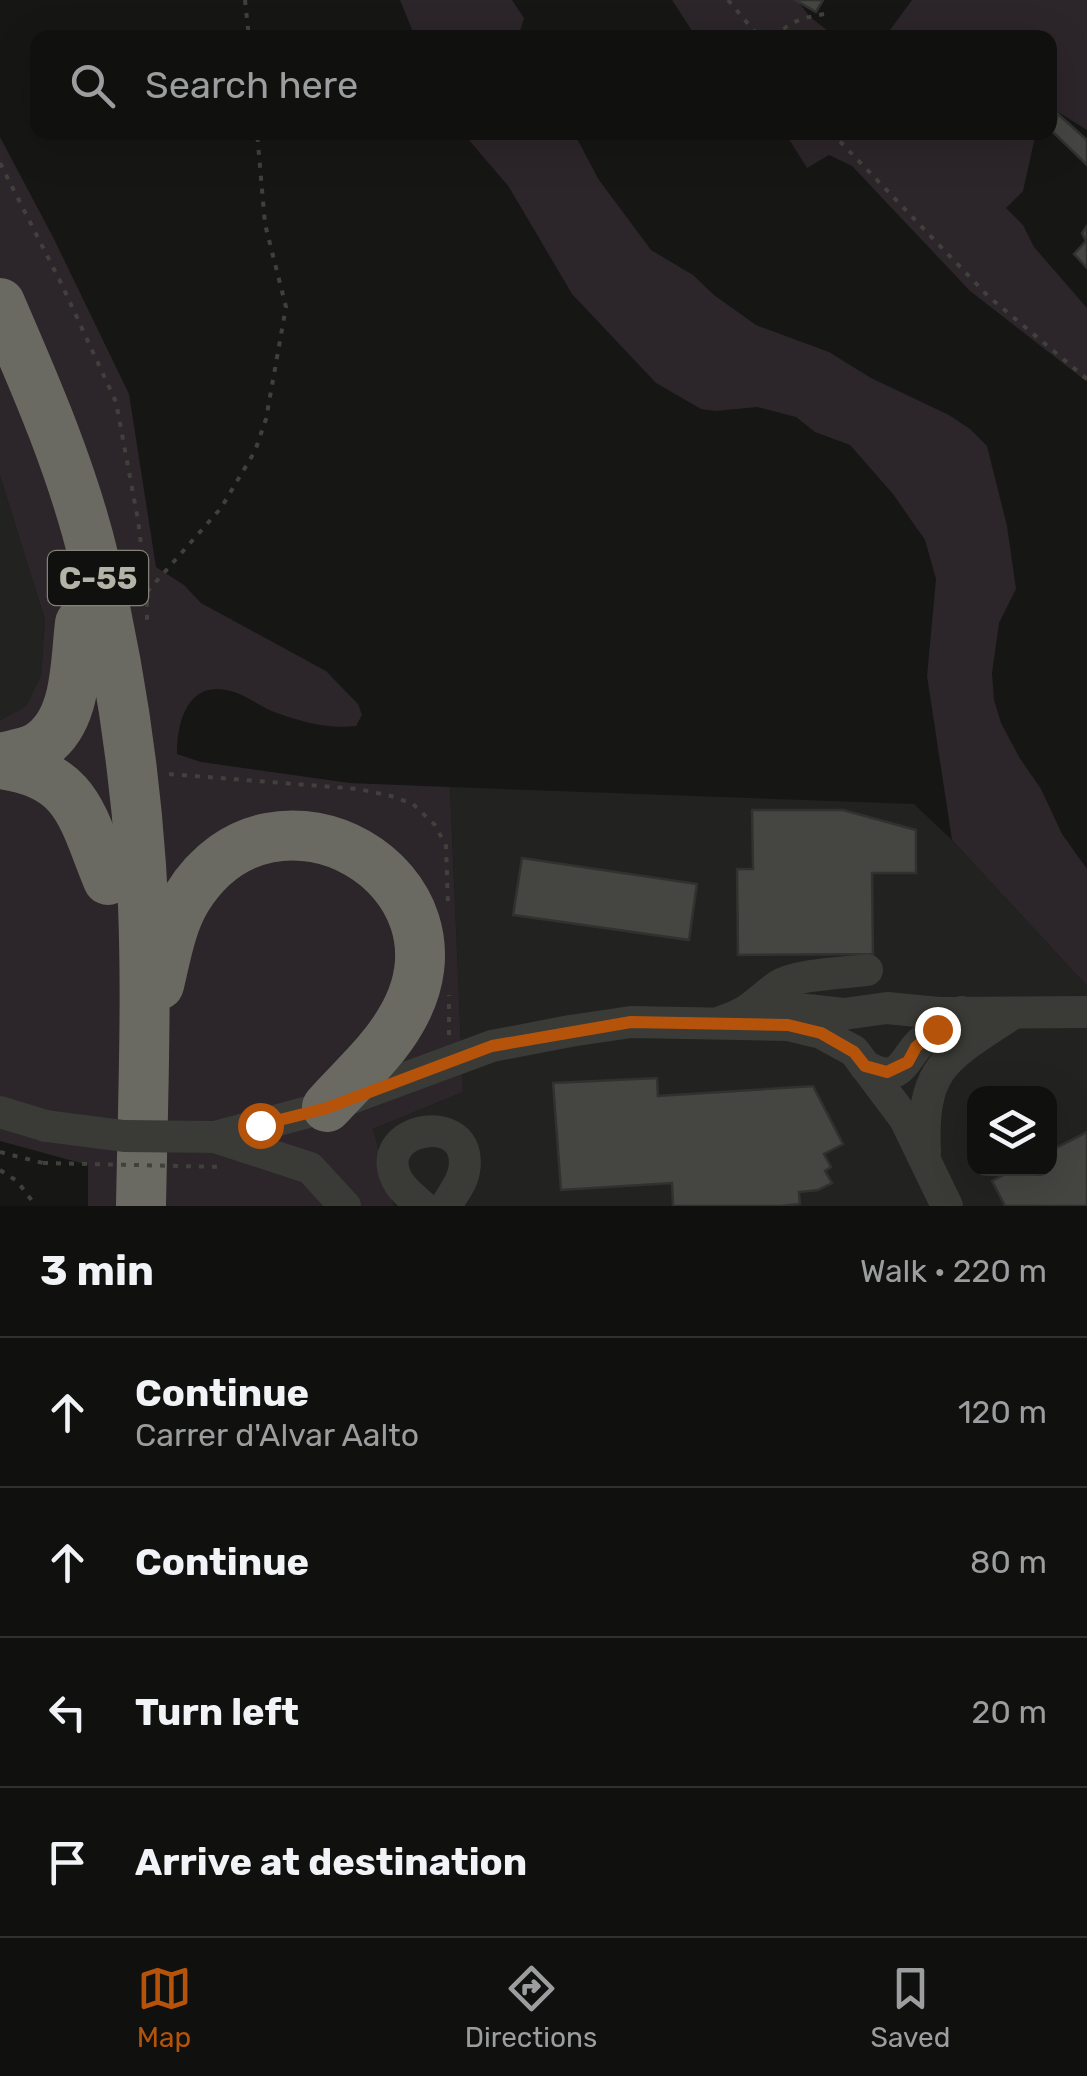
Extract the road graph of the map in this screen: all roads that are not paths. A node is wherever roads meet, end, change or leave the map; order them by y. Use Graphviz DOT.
graph roads {
  1 [pos="0,303"];
  2 [pos="0,363"];
  3 [pos="80,623"];
  4 [pos="0,761"];
  5 [pos="107,857"];
  6 [pos="867,970"];
  7 [pos="758,1006"];
  8 [pos="882,1012"];
  9 [pos="962,1012"];
  10 [pos="1087,1012"];
  11 [pos="1012,1014"];
  12 [pos="631,1022"];
  13 [pos="709,1024"];
  14 [pos="144,1054"];
  15 [pos="908,1057"];
  16 [pos="860,1059"];
  17 [pos="327,1108"];
  18 [pos="0,1112"];
  19 [pos="906,1119"];
  20 [pos="220,1152"];
  21 [pos="926,1166"];
  22 [pos="111,1206"];
  23 [pos="141,1206"];
  24 [pos="345,1206"];
  25 [pos="422,1206"];
  26 [pos="446,1206"];
  27 [pos="947,1206"];
  1 -- 14 [label="highway, C-55"];
  2 -- 3 [label="highway, C-55"];
  3 -- 4 [label="highway"];
  3 -- 5 [label="highway, C-55"];
  4 -- 5 [label="highway"];
  5 -- 22 [label="highway, C-55"];
  6 -- 7 [label="street"];
  7 -- 8 [label="street"];
  7 -- 12 [label="street"];
  7 -- 13 [label="street"];
  8 -- 9 [label="street"];
  8 -- 15 [label="street"];
  8 -- 16 [label="street"];
  9 -- 11 [label="street"];
  9 -- 15 [label="street"];
  10 -- 11 [label="street"];
  11 -- 21 [label="street"];
  12 -- 13 [label="street"];
  12 -- 17 [label="street"];
  13 -- 16 [label="street"];
  14 -- 17 [label="highway"];
  14 -- 23 [label="highway, C-55"];
  15 -- 16 [label="street"];
  15 -- 19 [label="street"];
  16 -- 19 [label="street"];
  17 -- 20 [label="street"];
  18 -- 20 [label="street, bridge"];
  19 -- 21 [label="street"];
  20 -- 24 [label="street"];
  21 -- 27 [label="street"];
  25 -- 26 [label="street"];
}
